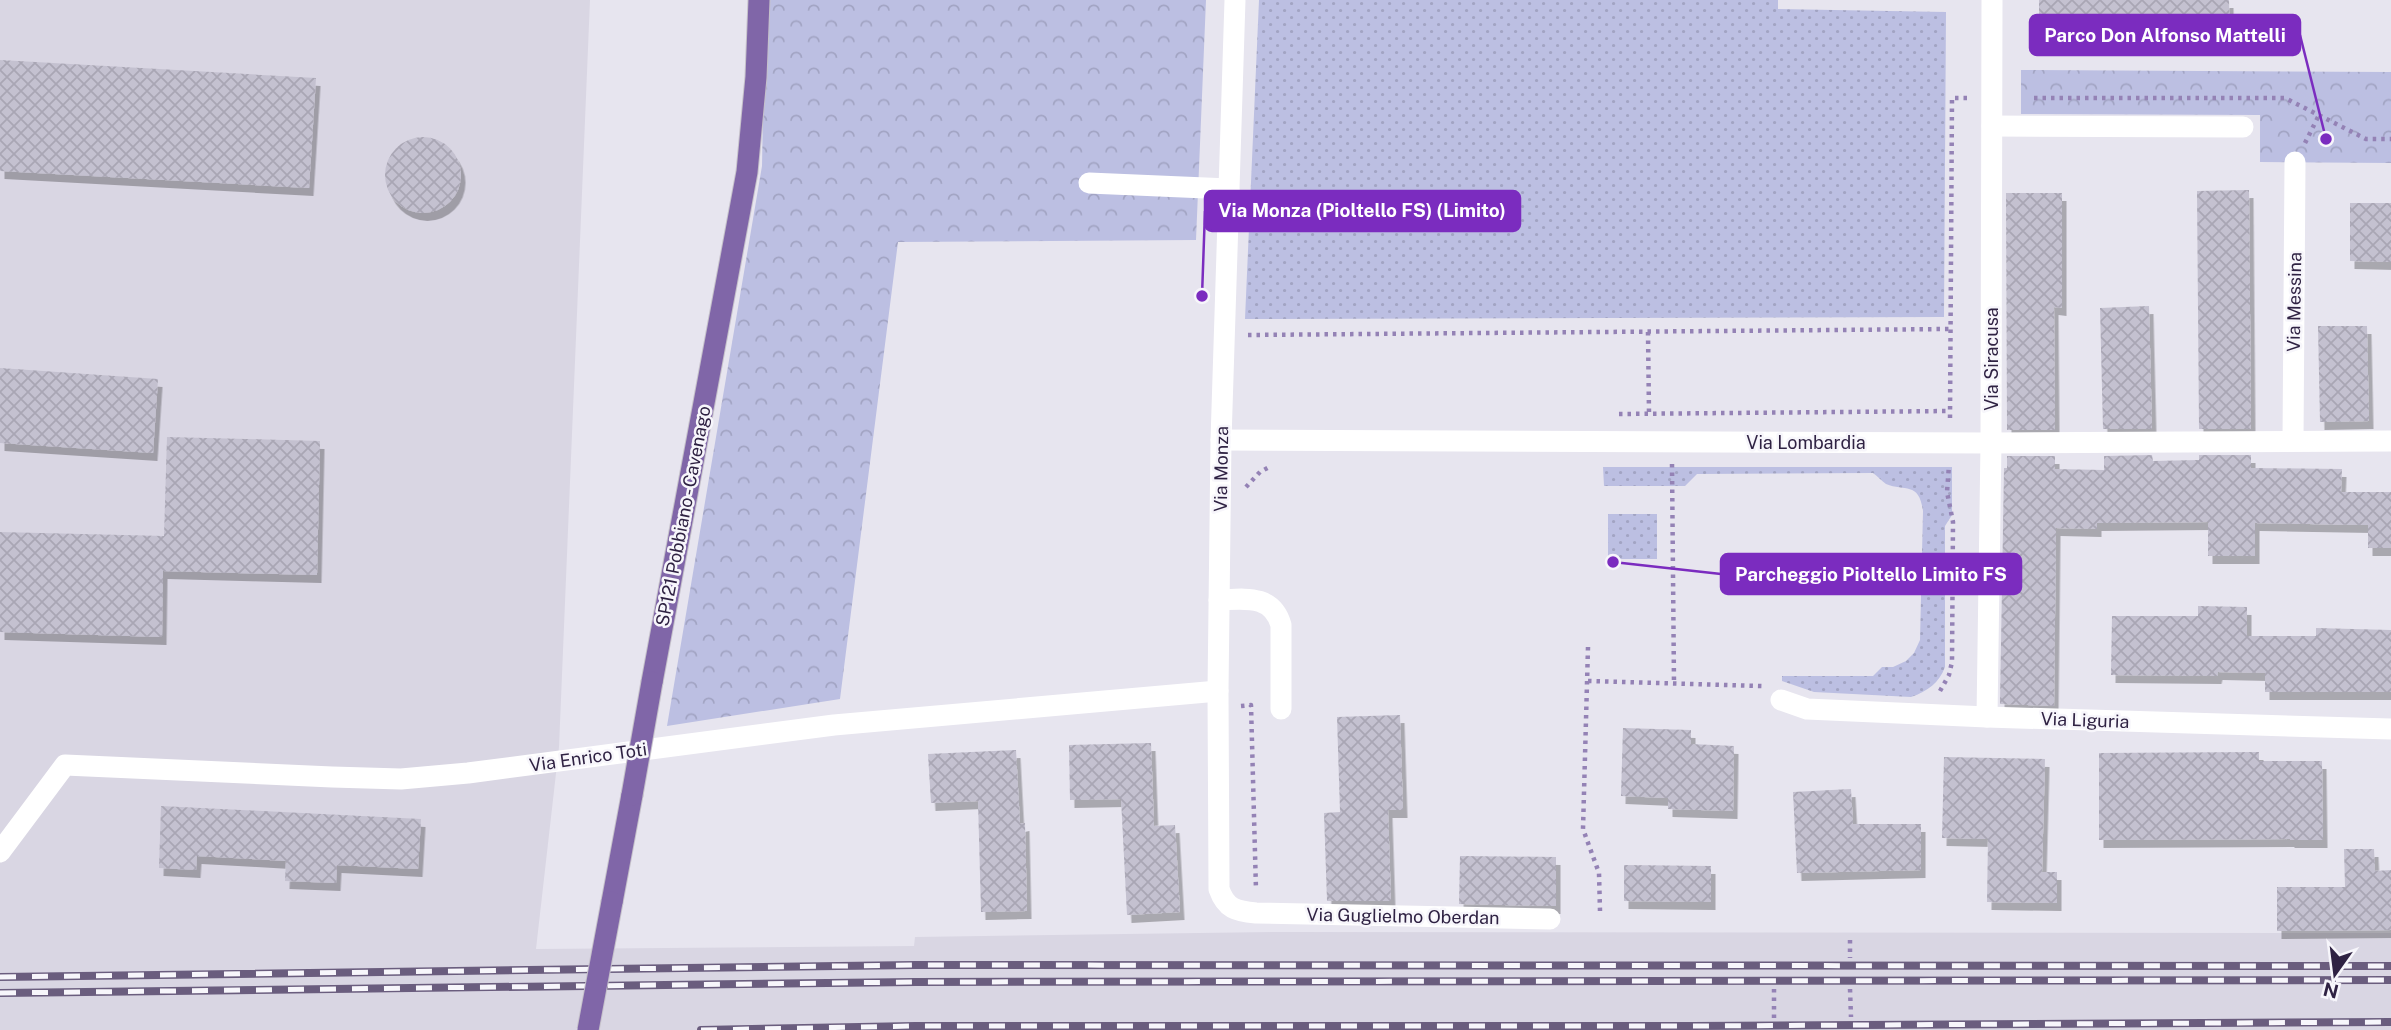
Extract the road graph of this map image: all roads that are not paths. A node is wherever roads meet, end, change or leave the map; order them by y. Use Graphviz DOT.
graph roads {
  1 [pos="759,0"];
  2 [pos="1236,0"];
  3 [pos="1992,0"];
  4 [pos="1992,126"];
  5 [pos="2243,127"];
  6 [pos="2295,162"];
  7 [pos="1089,183"];
  8 [pos="1230,190"];
  9 [pos="1222,440"];
  10 [pos="2391,441"];
  11 [pos="2293,442"];
  12 [pos="1991,443"];
  13 [pos="1219,600"];
  14 [pos="1218,691"];
  15 [pos="1774,693"];
  16 [pos="1281,709"];
  17 [pos="1987,717"];
  18 [pos="2391,729"];
  19 [pos="0,852"];
  20 [pos="1256,913"];
  21 [pos="1550,919"];
  22 [pos="588,1030"];
  1 -- 22 [label="main road, SP121 Pobbiano - Cavenago, bridge"];
  2 -- 8 [label="street, Via Monza"];
  3 -- 4 [label="street, Via Siracusa"];
  4 -- 5 [label="street"];
  4 -- 12 [label="street, Via Siracusa"];
  6 -- 11 [label="street, Via Messina"];
  7 -- 8 [label="street"];
  8 -- 9 [label="street, Via Monza"];
  9 -- 12 [label="street, Via Lombardia"];
  9 -- 13 [label="street, Via Monza"];
  10 -- 11 [label="street, Via Lombardia"];
  11 -- 12 [label="street, Via Lombardia"];
  12 -- 17 [label="street, Via Siracusa"];
  13 -- 14 [label="street, Via Monza"];
  13 -- 16 [label="street"];
  14 -- 19 [label="street, Via Enrico Toti"];
  14 -- 20 [label="street, Via Monza"];
  15 -- 17 [label="street, Via Liguria"];
  17 -- 18 [label="street, Via Liguria"];
  20 -- 21 [label="street, Via Guglielmo Oberdan"];
}
